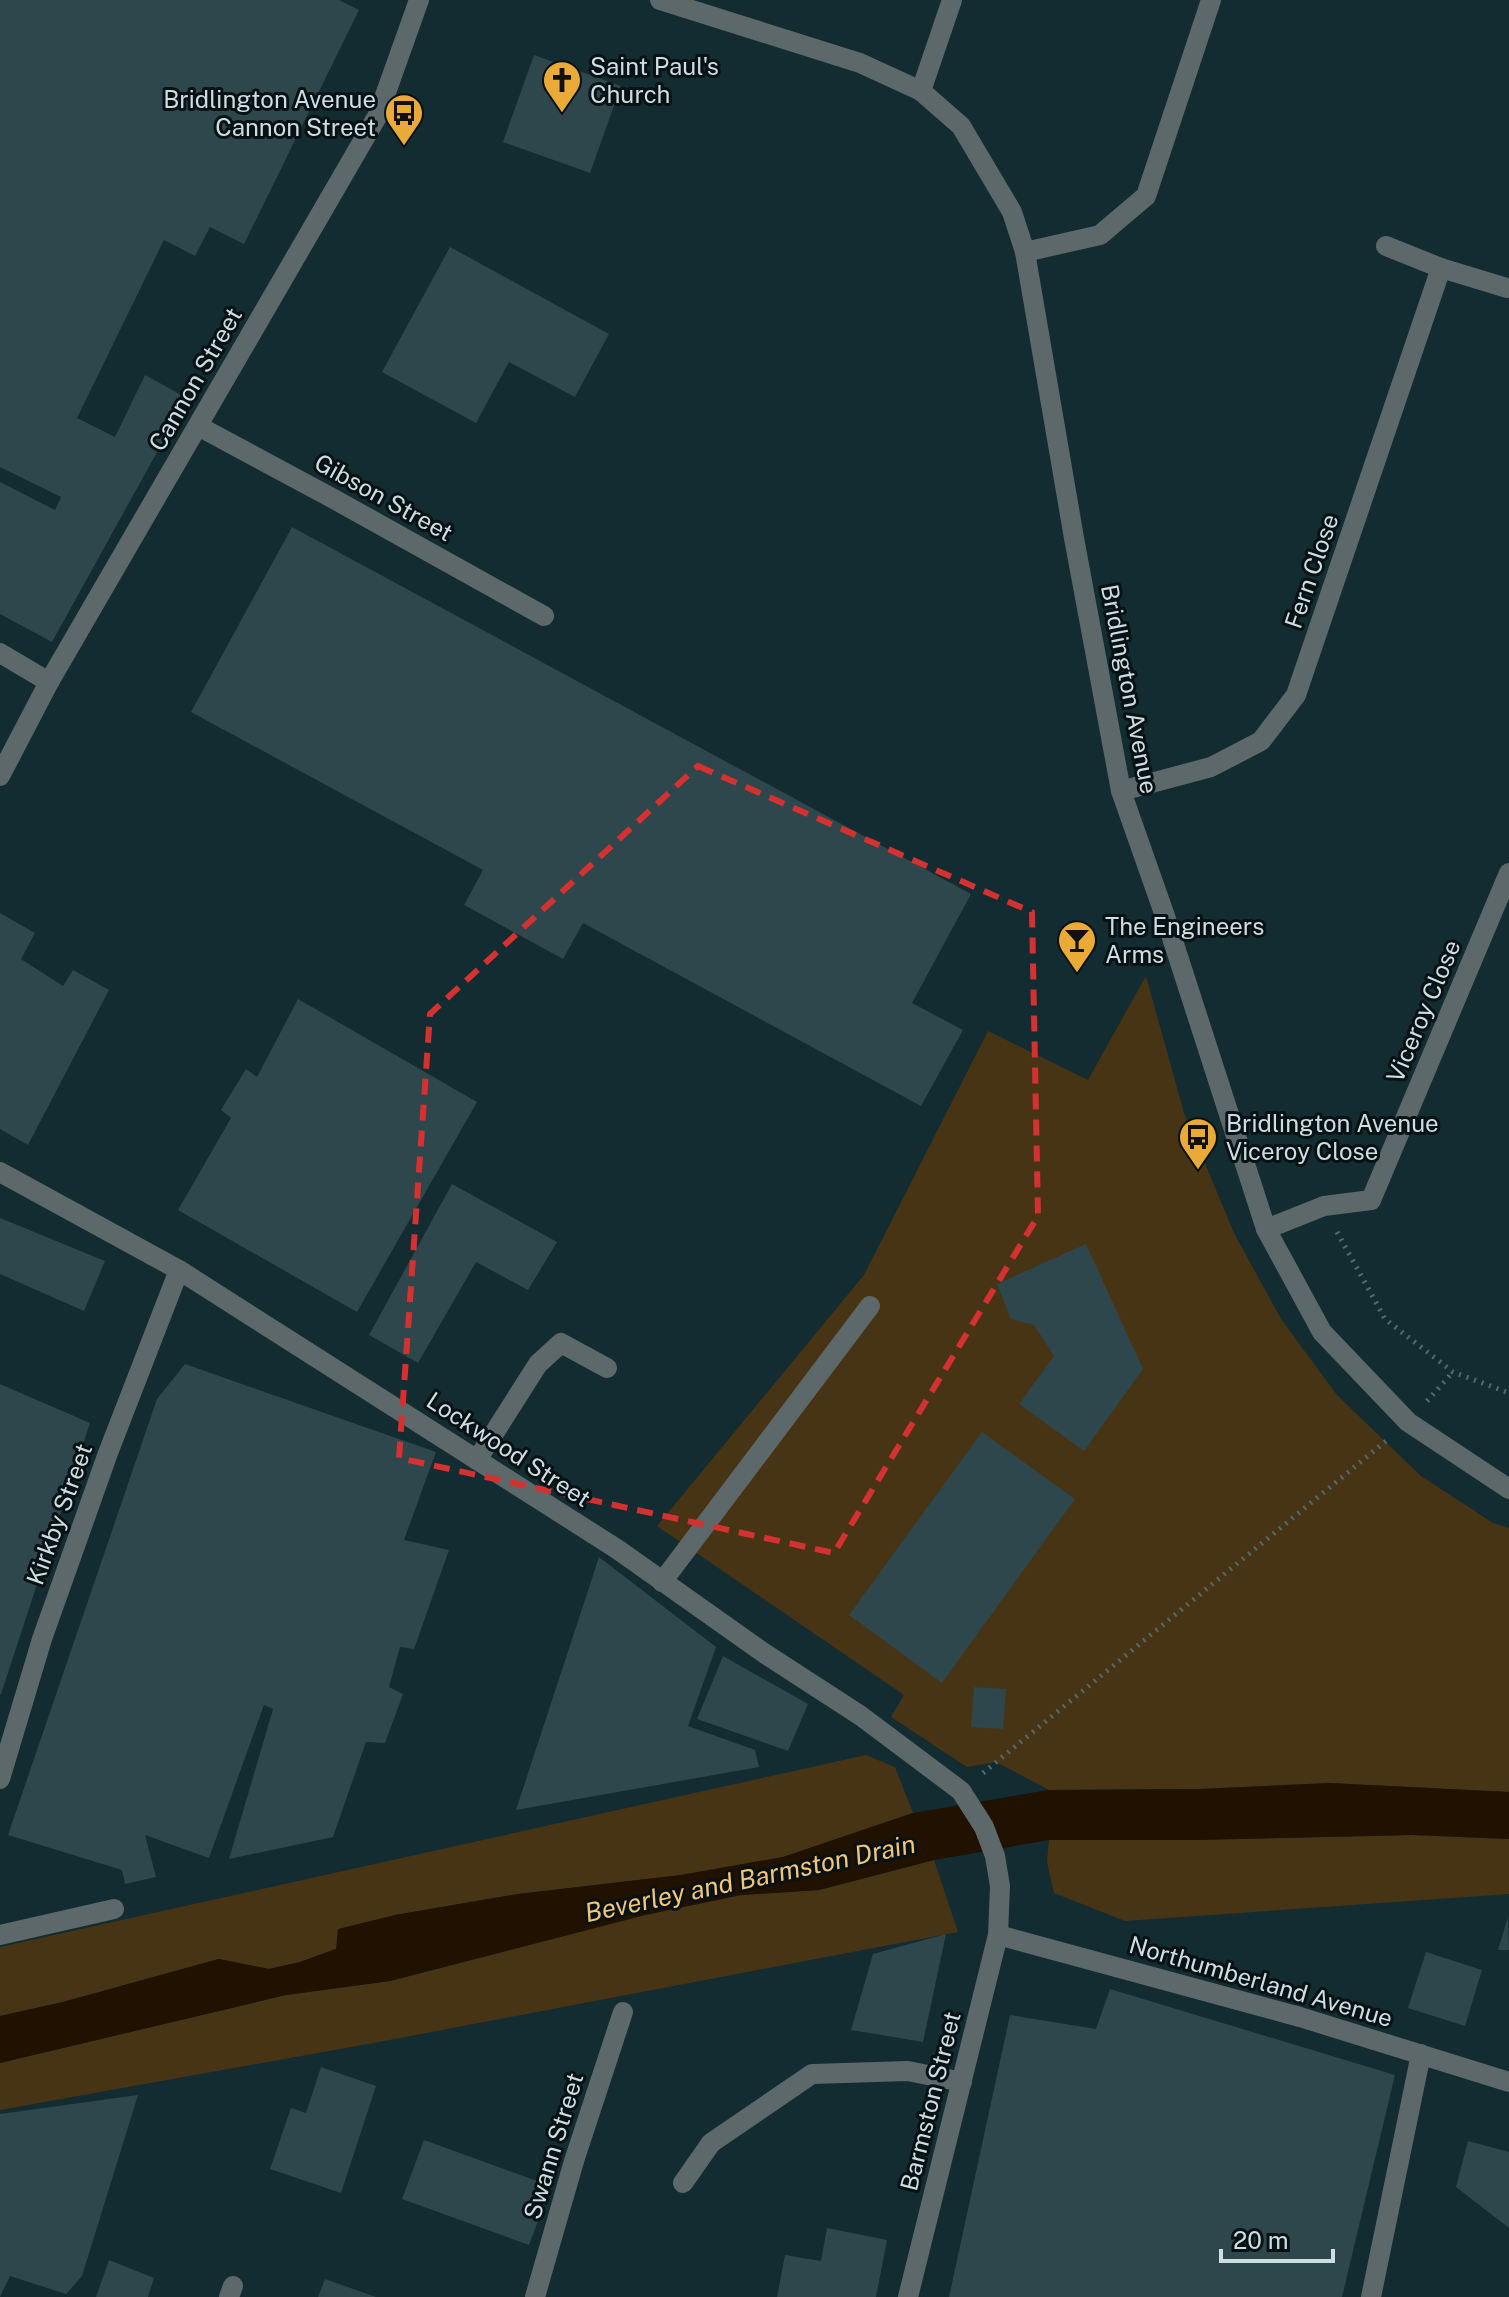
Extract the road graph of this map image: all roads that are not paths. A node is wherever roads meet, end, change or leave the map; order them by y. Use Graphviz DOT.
graph roads {
  1 [pos="419,0"];
  2 [pos="952,0"];
  3 [pos="1211,0"];
  4 [pos="668,1"];
  5 [pos="921,91"];
  6 [pos="1386,246"];
  7 [pos="1025,252"];
  8 [pos="1441,268"];
  9 [pos="1507,288"];
  10 [pos="198,426"];
  11 [pos="544,616"];
  12 [pos="0,653"];
  13 [pos="49,682"];
  14 [pos="0,776"];
  15 [pos="1121,791"];
  16 [pos="1509,873"];
  17 [pos="0,1172"];
  18 [pos="1266,1229"];
  19 [pos="179,1270"];
  20 [pos="870,1306"];
  21 [pos="607,1368"];
  22 [pos="477,1460"];
  23 [pos="1509,1489"];
  24 [pos="662,1582"];
  25 [pos="0,1779"];
  26 [pos="965,1796"];
  27 [pos="114,1909"];
  28 [pos="999,1926"];
  29 [pos="0,1935"];
  30 [pos="623,2012"];
  31 [pos="1421,2054"];
  32 [pos="962,2082"];
  33 [pos="1509,2082"];
  34 [pos="683,2183"];
  35 [pos="535,2297"];
  36 [pos="908,2297"];
  37 [pos="1371,2297"];
  1 -- 10 [label="street, Cannon Street"];
  2 -- 5 [label="street"];
  3 -- 7 [label="street"];
  4 -- 5 [label="street, Bridlington Avenue"];
  5 -- 7 [label="street, Bridlington Avenue"];
  6 -- 8 [label="street"];
  7 -- 15 [label="street, Bridlington Avenue"];
  8 -- 9 [label="street"];
  8 -- 15 [label="street, Fern Close"];
  10 -- 11 [label="street, Gibson Street"];
  10 -- 13 [label="street, Cannon Street"];
  12 -- 13 [label="street"];
  13 -- 14 [label="street, Cannon Street"];
  15 -- 18 [label="street, Bridlington Avenue"];
  16 -- 18 [label="street, Viceroy Close"];
  17 -- 19 [label="street, Lockwood Street"];
  18 -- 23 [label="street, Bridlington Avenue"];
  19 -- 22 [label="street, Lockwood Street"];
  19 -- 25 [label="street, Kirkby Street"];
  20 -- 24 [label="street"];
  21 -- 22 [label="street"];
  22 -- 24 [label="street, Lockwood Street"];
  24 -- 26 [label="street, Lockwood Street"];
  26 -- 28 [label="street, Barmston Street"];
  27 -- 29 [label="street"];
  28 -- 31 [label="street, Northumberland Avenue"];
  28 -- 32 [label="street, Barmston Street"];
  30 -- 35 [label="street, Swann Street"];
  31 -- 33 [label="street, Northumberland Avenue"];
  31 -- 37 [label="street"];
  32 -- 34 [label="street"];
  32 -- 36 [label="street, Barmston Street"];
}
